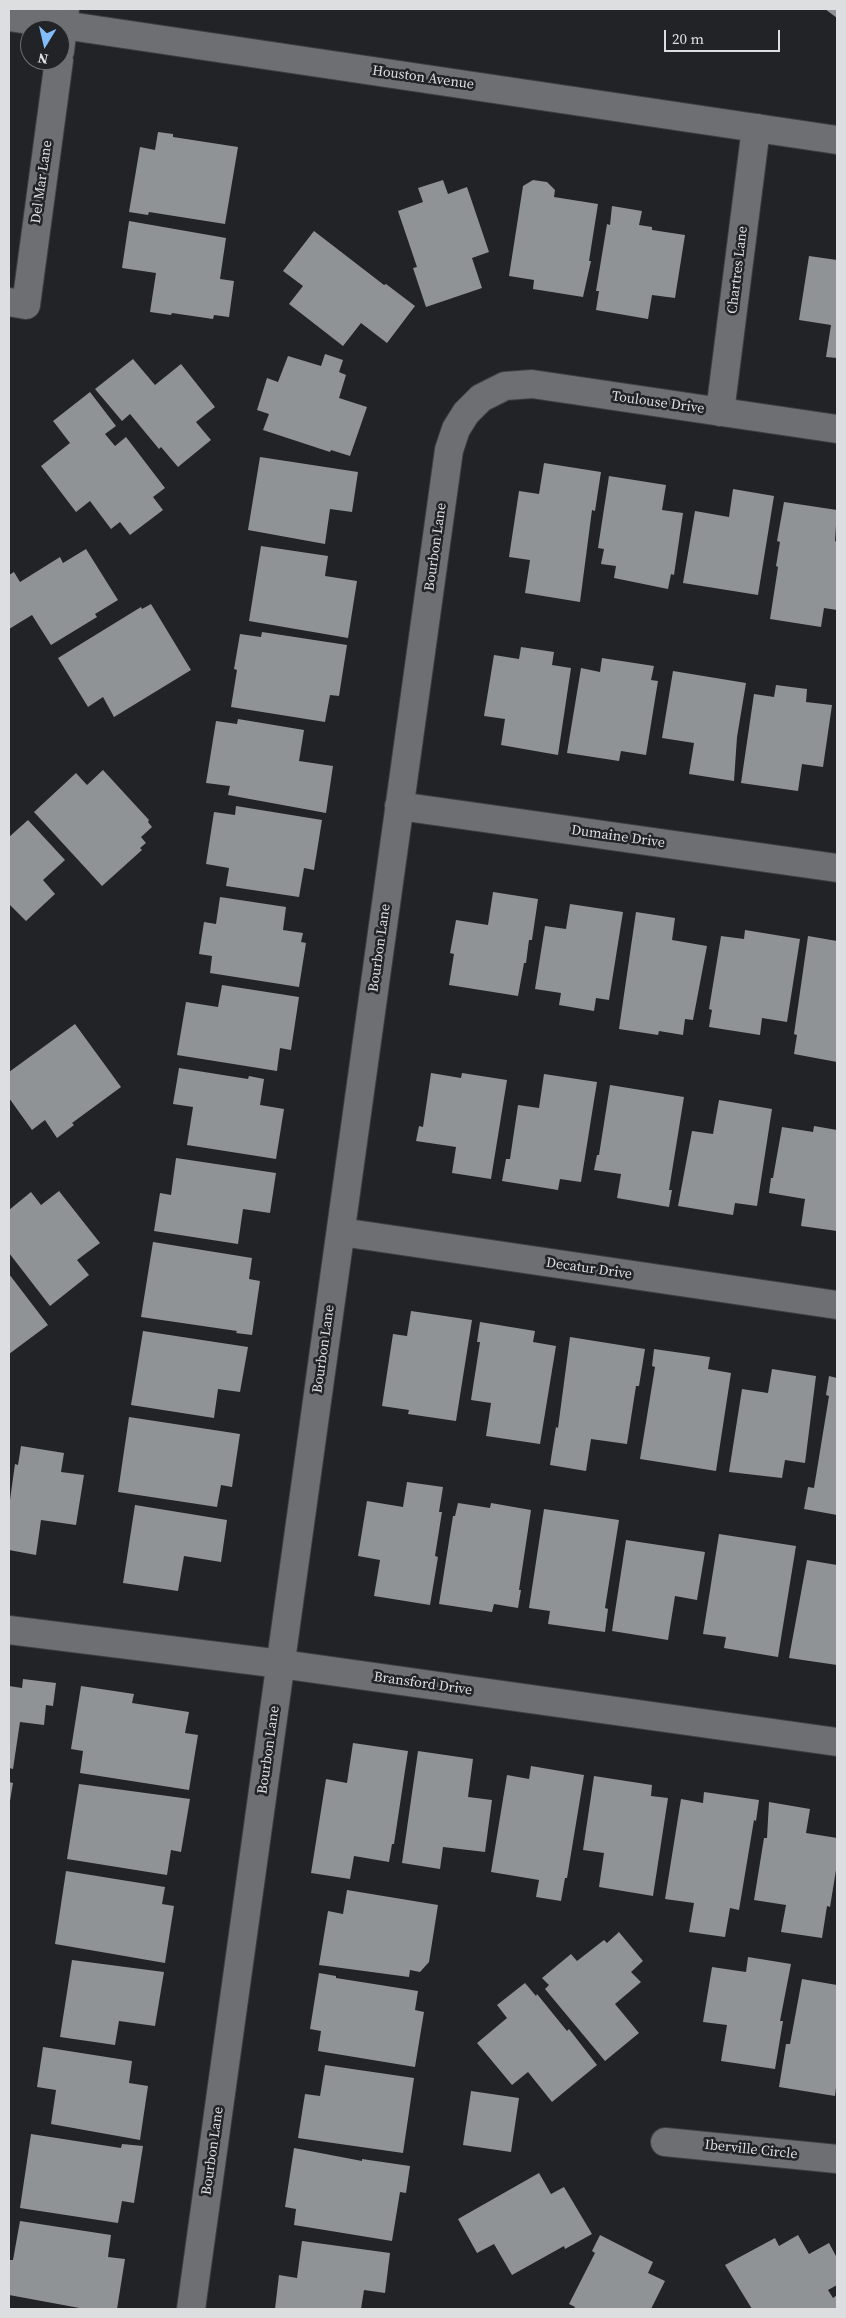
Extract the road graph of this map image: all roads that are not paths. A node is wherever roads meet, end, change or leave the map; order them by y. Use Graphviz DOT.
graph roads {
  1 [pos="9,17"];
  2 [pos="24,20"];
  3 [pos="70,29"];
  4 [pos="57,70"];
  5 [pos="756,128"];
  6 [pos="837,140"];
  7 [pos="17,303"];
  8 [pos="481,398"];
  9 [pos="720,412"];
  10 [pos="837,429"];
  11 [pos="399,806"];
  12 [pos="837,868"];
  13 [pos="341,1232"];
  14 [pos="837,1305"];
  15 [pos="9,1630"];
  16 [pos="281,1664"];
  17 [pos="837,1742"];
  18 [pos="665,2142"];
  19 [pos="837,2159"];
  20 [pos="191,2309"];
  1 -- 2 [label="street, Houston Avenue"];
  3 -- 5 [label="street, Houston Avenue"];
  4 -- 7 [label="street, Del Mar Lane"];
  5 -- 6 [label="street, Houston Avenue"];
  5 -- 9 [label="street, Chartres Lane"];
  8 -- 9 [label="street, Toulouse Drive"];
  8 -- 11 [label="street, Bourbon Lane"];
  9 -- 10 [label="street, Toulouse Drive"];
  11 -- 12 [label="street, Dumaine Drive"];
  11 -- 13 [label="street, Bourbon Lane"];
  13 -- 14 [label="street, Decatur Drive"];
  13 -- 16 [label="street, Bourbon Lane"];
  15 -- 16 [label="street, Bransford Drive"];
  16 -- 17 [label="street, Bransford Drive"];
  16 -- 20 [label="street, Bourbon Lane"];
  18 -- 19 [label="street, Iberville Circle"];
}
